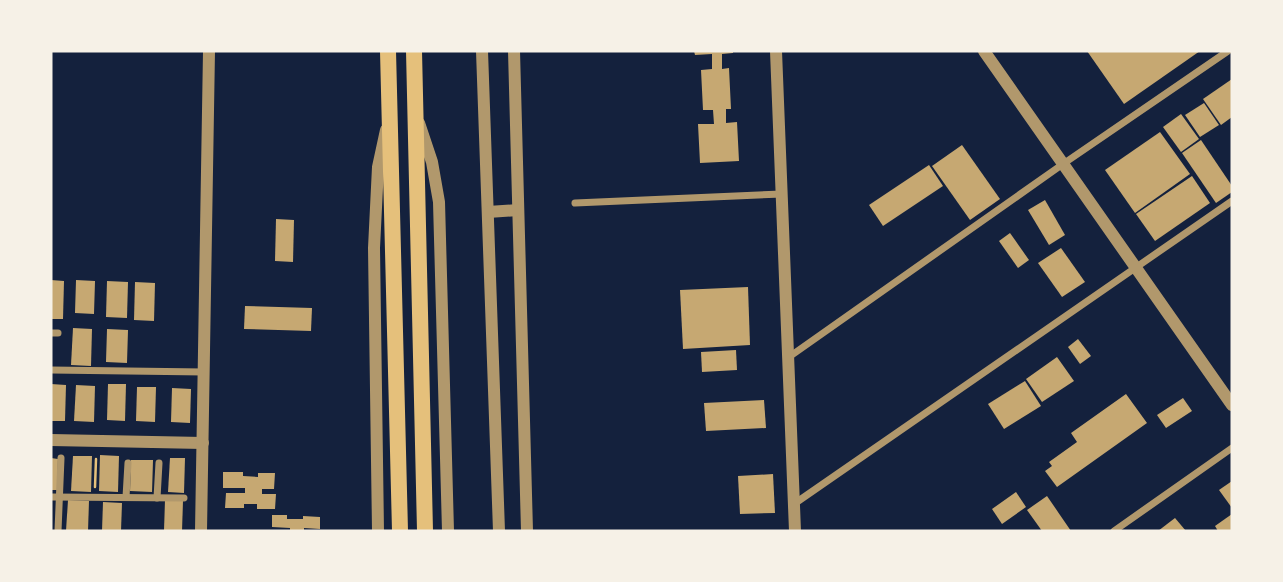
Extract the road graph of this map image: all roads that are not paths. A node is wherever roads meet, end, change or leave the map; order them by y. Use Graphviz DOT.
graph roads {
  1 [pos="209,51"];
  2 [pos="388,51"];
  3 [pos="414,51"];
  4 [pos="482,51"];
  5 [pos="514,51"];
  6 [pos="776,51"];
  7 [pos="984,51"];
  8 [pos="1228,51"];
  9 [pos="389,110"];
  10 [pos="416,116"];
  11 [pos="1063,164"];
  12 [pos="782,194"];
  13 [pos="1232,201"];
  14 [pos="575,203"];
  15 [pos="518,210"];
  16 [pos="488,212"];
  17 [pos="1136,268"];
  18 [pos="788,357"];
  19 [pos="51,370"];
  20 [pos="204,372"];
  21 [pos="1232,405"];
  22 [pos="51,440"];
  23 [pos="203,443"];
  24 [pos="1232,448"];
  25 [pos="61,458"];
  26 [pos="128,463"];
  27 [pos="159,463"];
  28 [pos="55,497"];
  29 [pos="126,498"];
  30 [pos="157,498"];
  31 [pos="184,498"];
  32 [pos="793,504"];
  33 [pos="58,531"];
  34 [pos="201,531"];
  35 [pos="379,531"];
  36 [pos="400,531"];
  37 [pos="425,531"];
  38 [pos="448,531"];
  39 [pos="499,531"];
  40 [pos="527,531"];
  41 [pos="795,531"];
  42 [pos="1114,531"];
  1 -- 20 [label="street"];
  2 -- 9 [label="highway"];
  3 -- 10 [label="highway"];
  4 -- 16 [label="street"];
  5 -- 15 [label="street"];
  6 -- 12 [label="street"];
  7 -- 11 [label="street"];
  8 -- 11 [label="street"];
  9 -- 35 [label="street"];
  9 -- 36 [label="highway"];
  10 -- 37 [label="highway"];
  10 -- 38 [label="street"];
  11 -- 17 [label="street"];
  11 -- 18 [label="street"];
  12 -- 14 [label="street"];
  12 -- 18 [label="street"];
  13 -- 17 [label="street"];
  15 -- 16 [label="street"];
  15 -- 40 [label="street"];
  16 -- 39 [label="street"];
  17 -- 21 [label="street"];
  17 -- 32 [label="street"];
  18 -- 32 [label="street"];
  19 -- 20 [label="street"];
  20 -- 23 [label="street"];
  22 -- 23 [label="street"];
  23 -- 34 [label="street"];
  24 -- 42 [label="street"];
  25 -- 28 [label="street"];
  26 -- 29 [label="street"];
  27 -- 30 [label="street"];
  28 -- 29 [label="street"];
  28 -- 33 [label="street"];
  29 -- 30 [label="street"];
  30 -- 31 [label="street"];
  32 -- 41 [label="street"];
}
